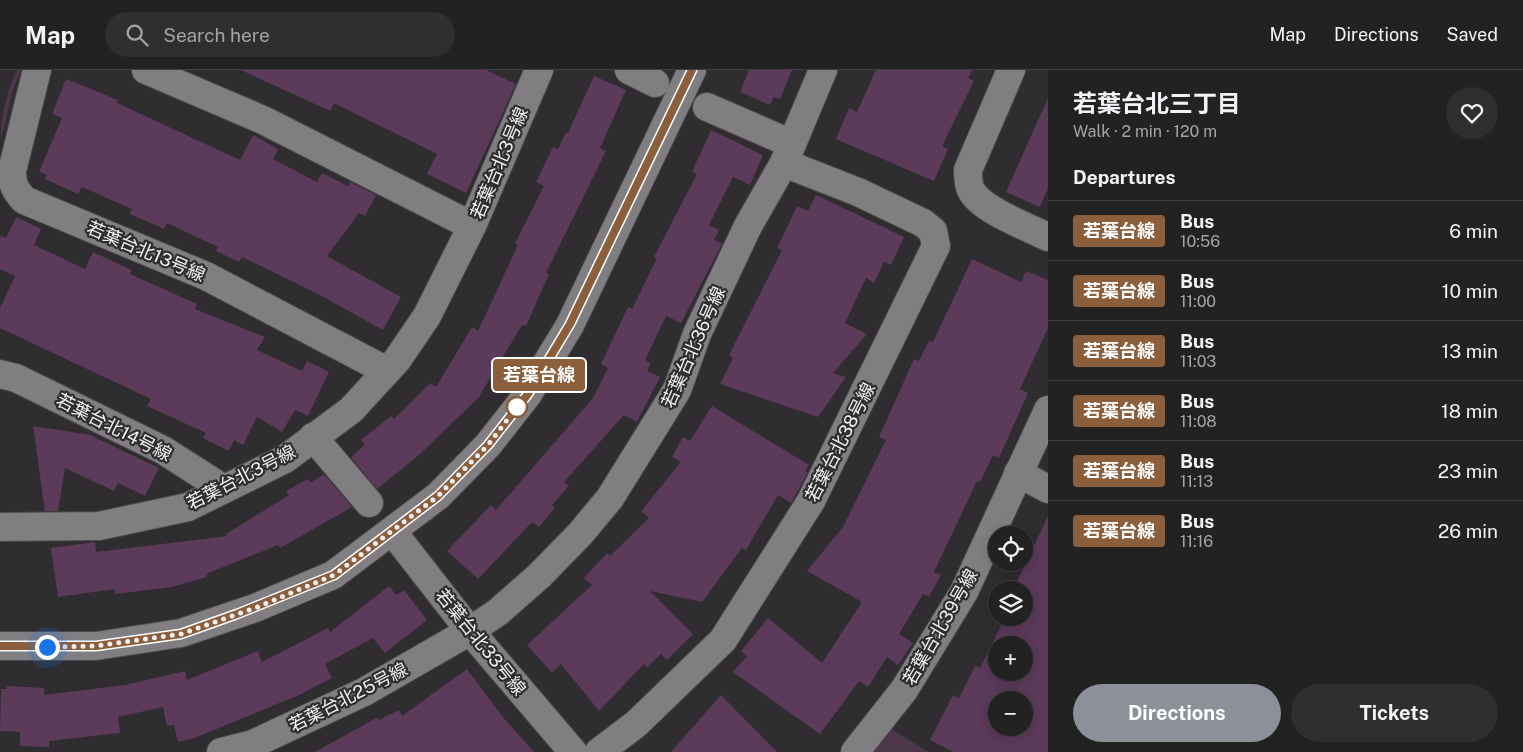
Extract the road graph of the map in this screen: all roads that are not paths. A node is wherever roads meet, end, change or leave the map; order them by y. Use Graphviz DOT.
graph roads {
  1 [pos="37,70"];
  2 [pos="146,70"];
  3 [pos="540,70"];
  4 [pos="629,70"];
  5 [pos="692,70"];
  6 [pos="823,70"];
  7 [pos="1011,70"];
  8 [pos="655,83"];
  9 [pos="707,107"];
  10 [pos="788,154"];
  11 [pos="472,226"];
  12 [pos="1048,237"];
  13 [pos="387,371"];
  14 [pos="0,374"];
  15 [pos="1048,410"];
  16 [pos="313,437"];
  17 [pos="1018,473"];
  18 [pos="224,489"];
  19 [pos="1048,489"];
  20 [pos="369,503"];
  21 [pos="0,527"];
  22 [pos="392,531"];
  23 [pos="470,631"];
  24 [pos="0,646"];
  25 [pos="221,752"];
  26 [pos="573,752"];
  27 [pos="599,752"];
  28 [pos="854,752"];
  1 -- 13 [label="street, 若葉台北13号線"];
  2 -- 11 [label="street"];
  3 -- 11 [label="street, 若葉台北3号線"];
  4 -- 8 [label="street"];
  5 -- 22 [label="street"];
  6 -- 10 [label="street, 若葉台北36号線"];
  7 -- 12 [label="street"];
  9 -- 10 [label="street, 若葉台北38号線"];
  10 -- 23 [label="street, 若葉台北36号線"];
  10 -- 27 [label="street, 若葉台北38号線"];
  11 -- 13 [label="street, 若葉台北3号線"];
  13 -- 16 [label="street, 若葉台北3号線"];
  14 -- 18 [label="street, 若葉台北14号線"];
  15 -- 17 [label="street, 若葉台北39号線"];
  16 -- 18 [label="street, 若葉台北3号線"];
  16 -- 20 [label="street"];
  17 -- 19 [label="street"];
  17 -- 28 [label="street, 若葉台北39号線"];
  18 -- 21 [label="street, 若葉台北3号線"];
  22 -- 23 [label="street, 若葉台北33号線"];
  22 -- 24 [label="street"];
  23 -- 25 [label="street, 若葉台北25号線"];
  23 -- 26 [label="street, 若葉台北33号線"];
}
